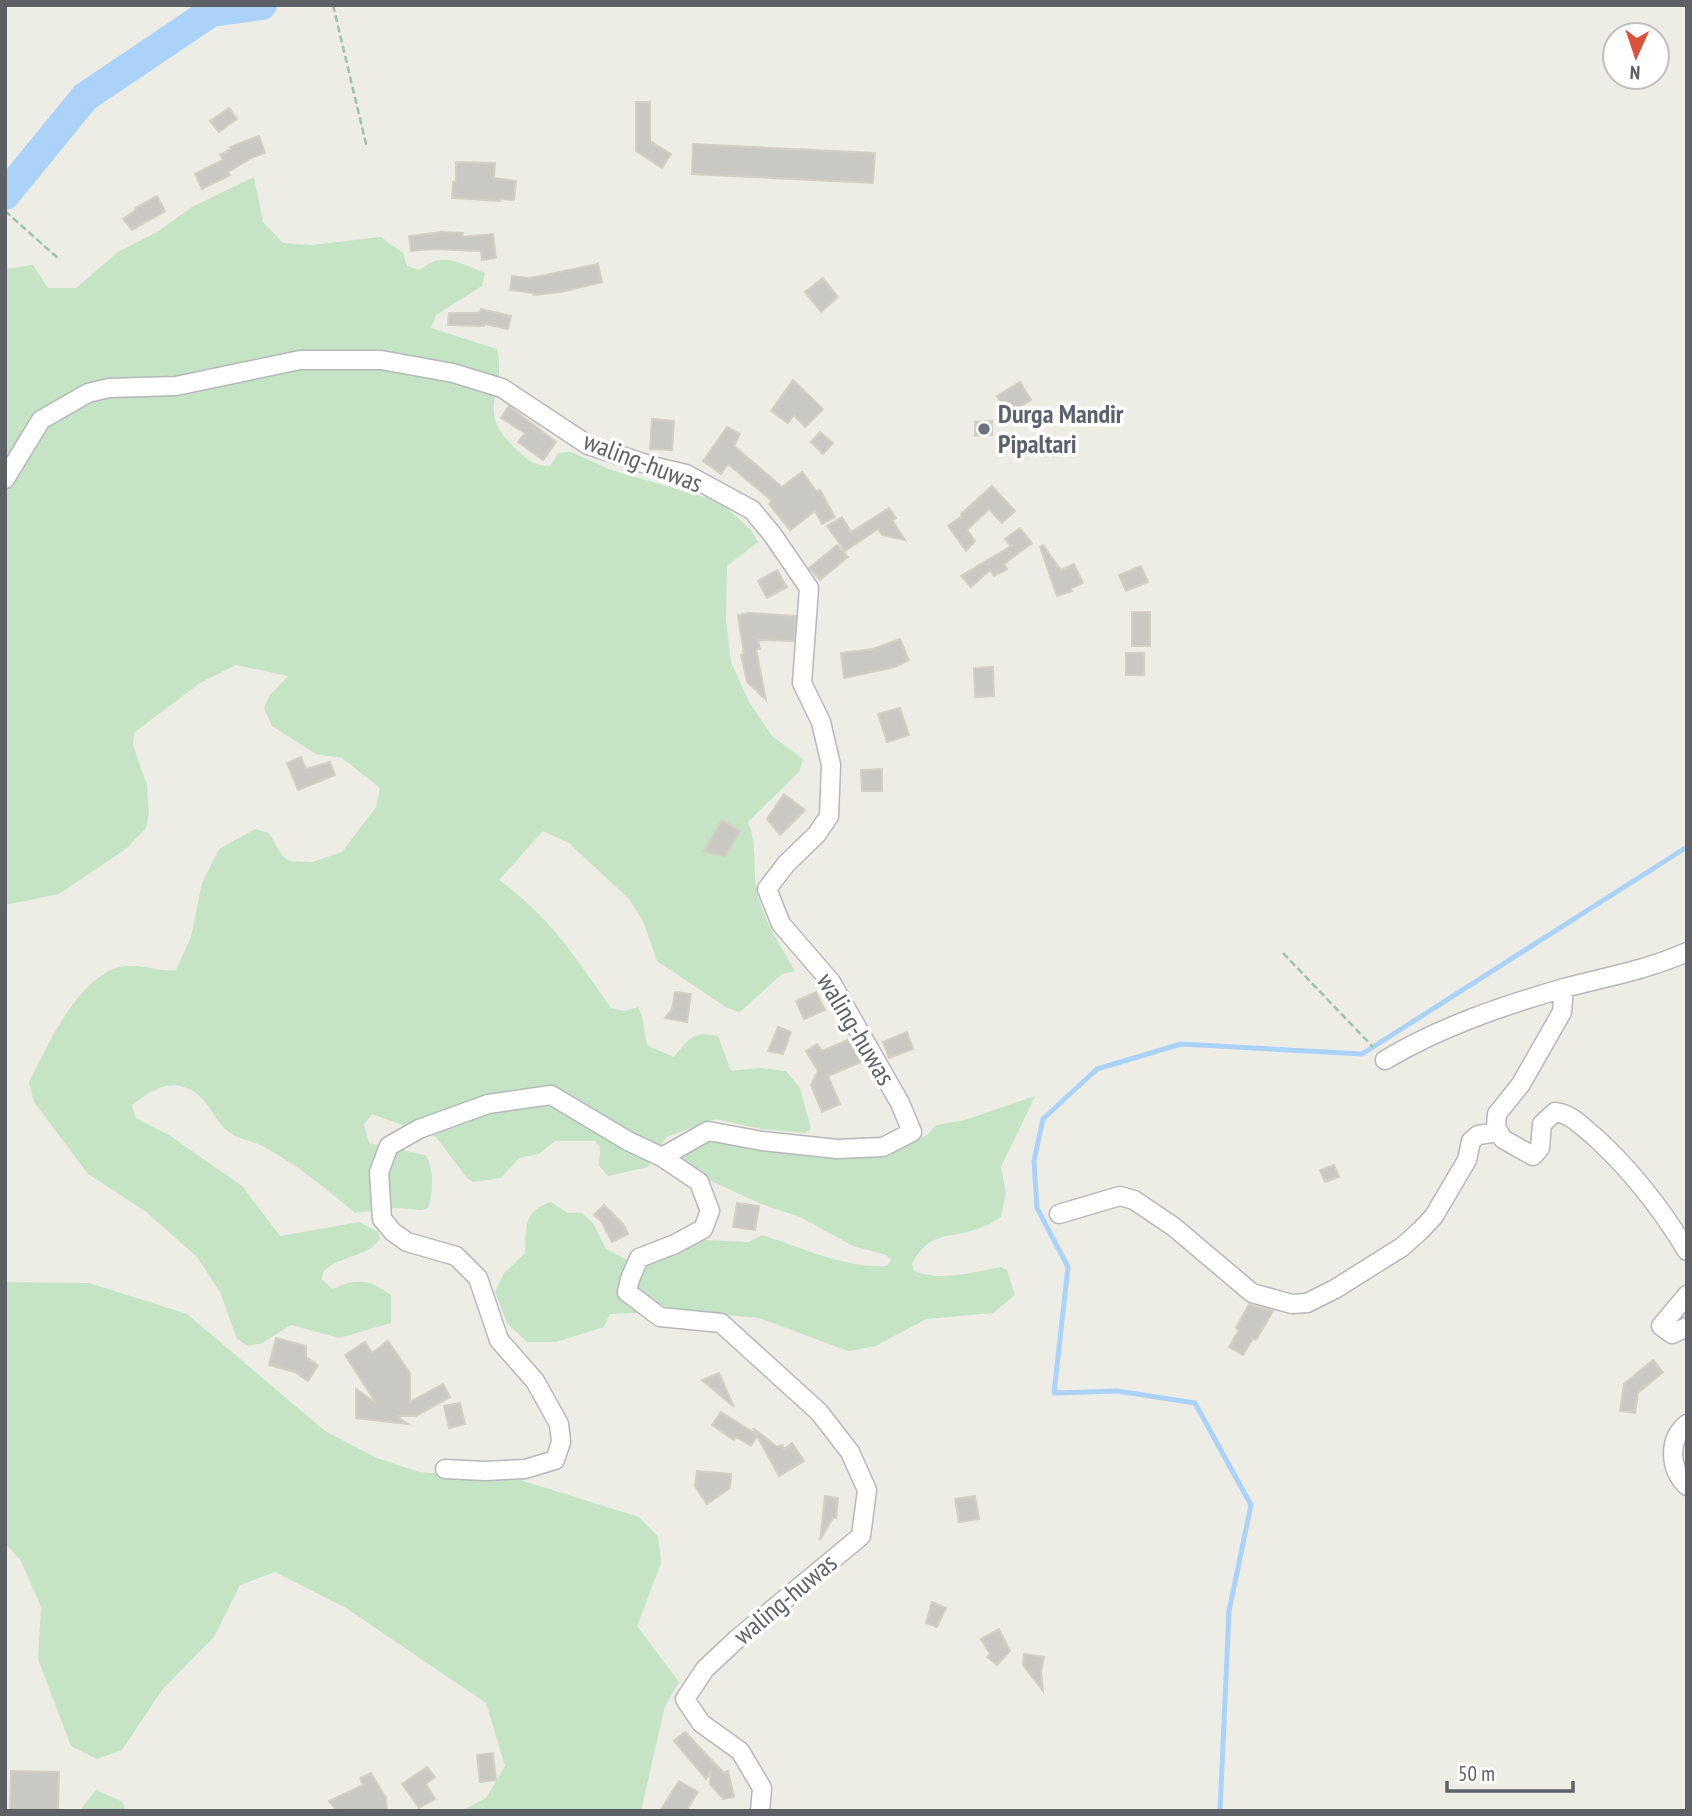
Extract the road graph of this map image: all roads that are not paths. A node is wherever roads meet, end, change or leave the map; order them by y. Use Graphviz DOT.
graph roads {
  1 [pos="5,479"];
  2 [pos="1687,952"];
  3 [pos="1564,988"];
  4 [pos="1385,1059"];
  5 [pos="1498,1132"];
  6 [pos="663,1157"];
  7 [pos="1059,1214"];
  8 [pos="1687,1251"];
  9 [pos="1687,1295"];
  10 [pos="1687,1327"];
  11 [pos="1687,1424"];
  12 [pos="445,1469"];
  13 [pos="1687,1486"];
  14 [pos="760,1811"];
  1 -- 6 [label="street, waling-huwas"];
  2 -- 3 [label="street"];
  3 -- 4 [label="street"];
  3 -- 5 [label="street"];
  5 -- 7 [label="street"];
  5 -- 8 [label="street"];
  6 -- 12 [label="street"];
  6 -- 14 [label="street, waling-huwas"];
  9 -- 10 [label="street"];
  11 -- 13 [label="street"];
}
